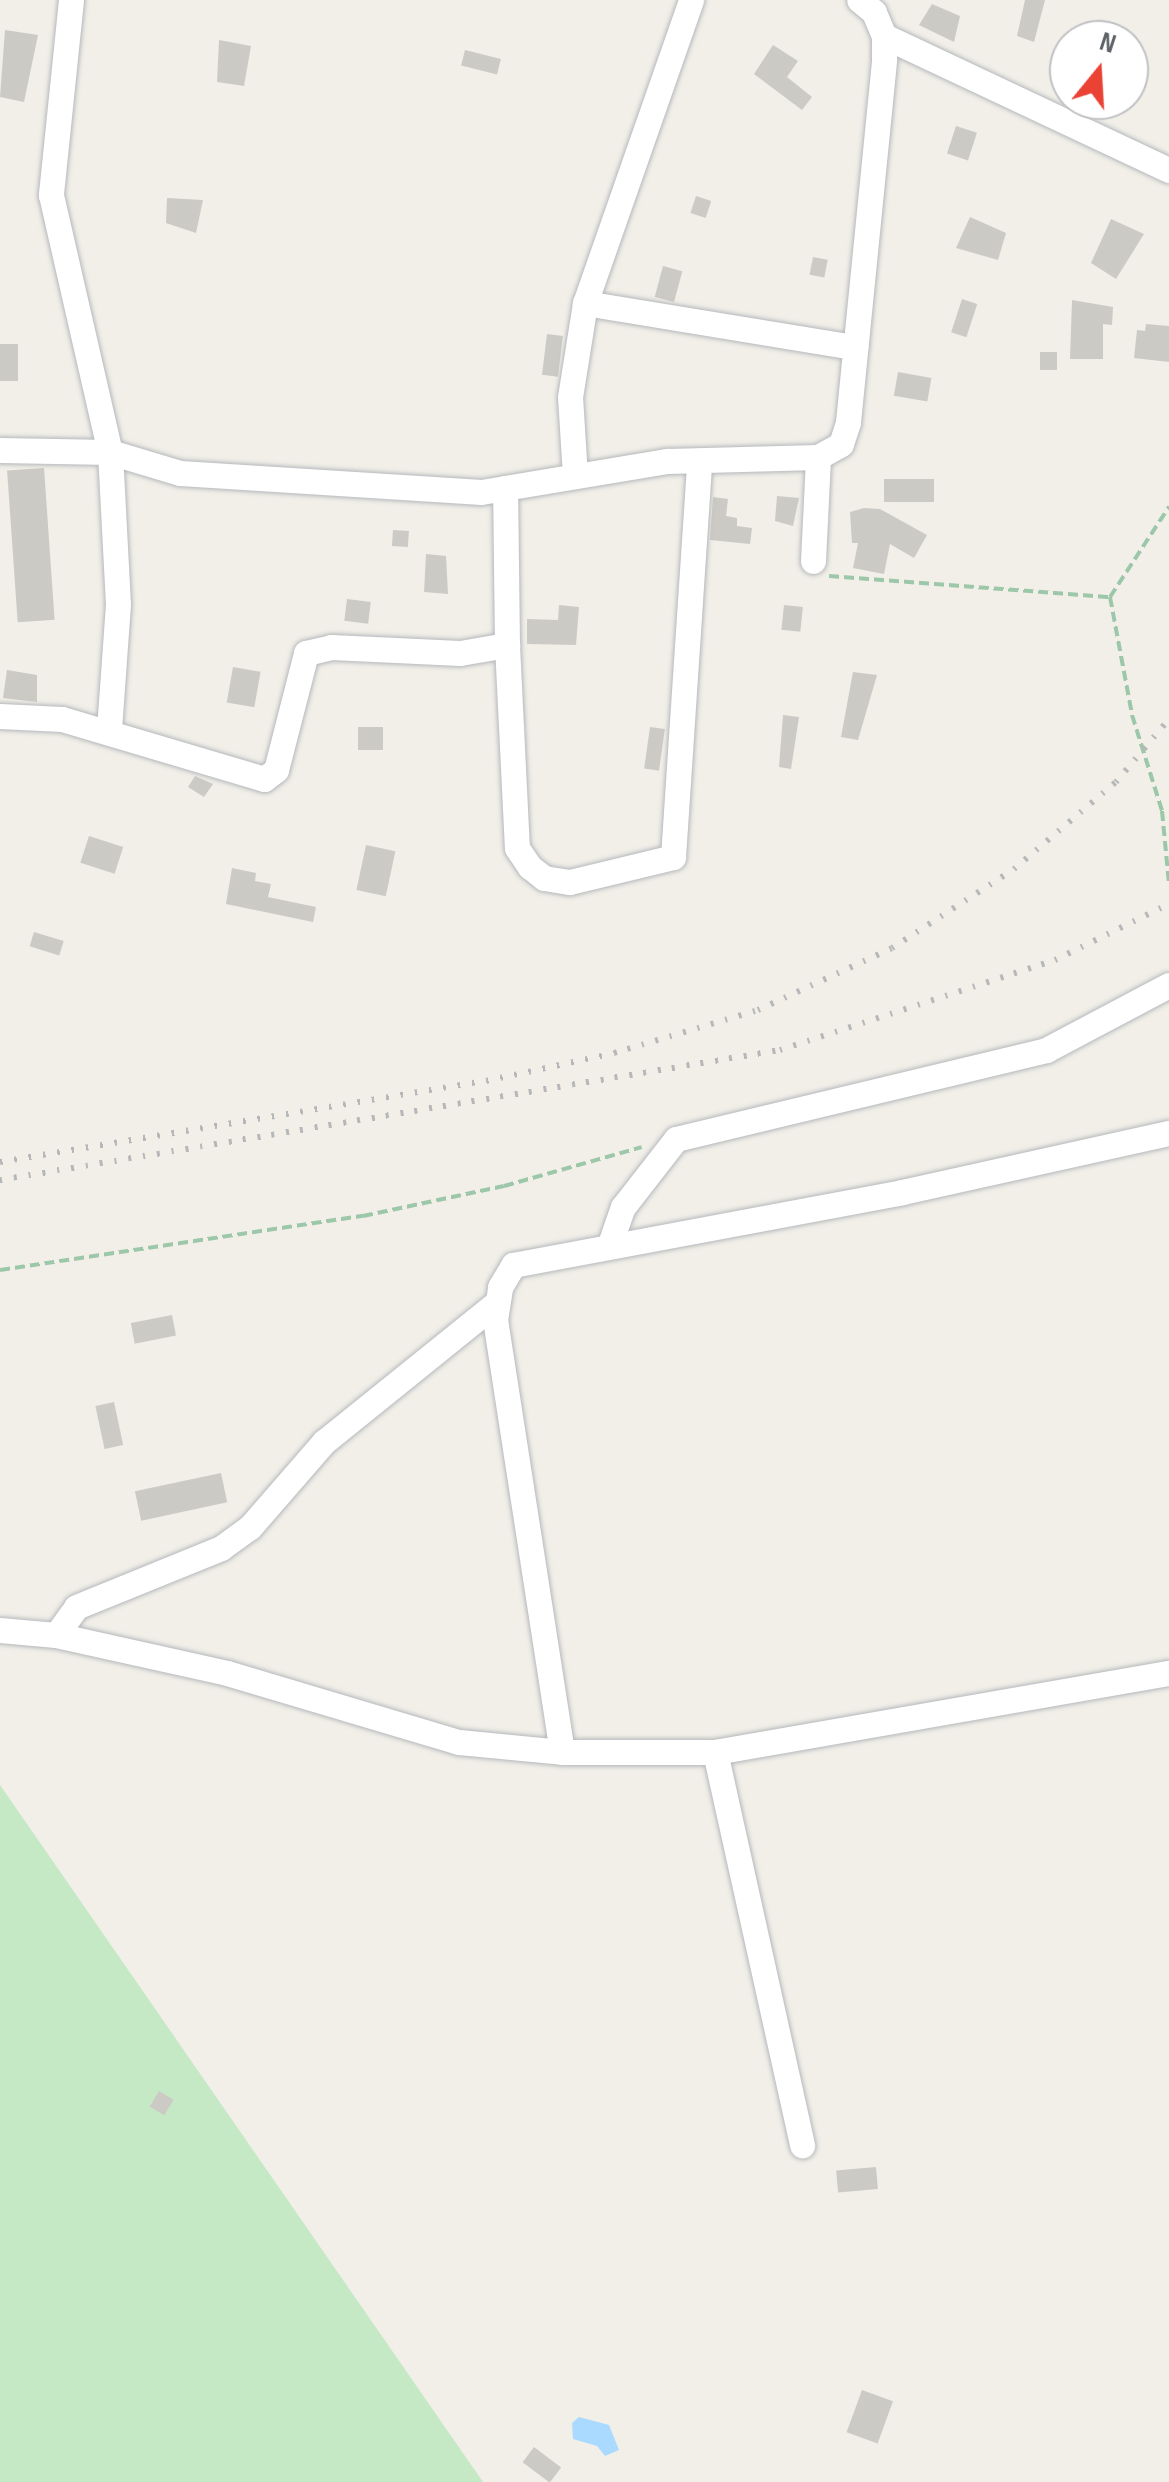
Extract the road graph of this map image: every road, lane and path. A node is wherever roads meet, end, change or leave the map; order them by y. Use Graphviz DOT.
graph roads {
  1 [pos="691,0"];
  2 [pos="859,0"];
  3 [pos="890,0"];
  4 [pos="65,1"];
  5 [pos="882,31"];
  6 [pos="1169,170"];
  7 [pos="586,304"];
  8 [pos="855,347"];
  9 [pos="0,450"];
  10 [pos="110,452"];
  11 [pos="818,457"];
  12 [pos="699,460"];
  13 [pos="575,476"];
  14 [pos="505,488"];
  15 [pos="1169,508"];
  16 [pos="814,561"];
  17 [pos="1110,597"];
  18 [pos="507,645"];
  19 [pos="0,716"];
  20 [pos="109,730"];
  21 [pos="1169,884"];
  22 [pos="1169,985"];
  23 [pos="1169,1133"];
  24 [pos="676,1140"];
  25 [pos="611,1241"];
  26 [pos="0,1270"];
  27 [pos="496,1303"];
  28 [pos="0,1630"];
  29 [pos="56,1635"];
  30 [pos="1169,1673"];
  31 [pos="562,1752"];
  32 [pos="715,1752"];
  33 [pos="802,2145"];
  1 -- 7 [label="street"];
  2 -- 5 [label="street"];
  3 -- 5 [label="street"];
  4 -- 10 [label="street"];
  5 -- 6 [label="street"];
  5 -- 8 [label="street"];
  7 -- 8 [label="street"];
  7 -- 13 [label="street"];
  8 -- 11 [label="street"];
  9 -- 10 [label="street"];
  10 -- 14 [label="street"];
  10 -- 20 [label="street"];
  11 -- 12 [label="street"];
  11 -- 16 [label="street"];
  12 -- 13 [label="street"];
  12 -- 18 [label="street"];
  13 -- 14 [label="street"];
  14 -- 18 [label="street"];
  15 -- 17 [label="path"];
  16 -- 17 [label="path"];
  17 -- 21 [label="path"];
  18 -- 20 [label="street"];
  19 -- 20 [label="street"];
  22 -- 24 [label="street"];
  23 -- 25 [label="street"];
  24 -- 25 [label="street"];
  24 -- 26 [label="path"];
  25 -- 27 [label="street"];
  27 -- 29 [label="street"];
  27 -- 31 [label="street"];
  28 -- 29 [label="street"];
  29 -- 31 [label="street"];
  30 -- 32 [label="street"];
  31 -- 32 [label="street"];
  32 -- 33 [label="street"];
}
